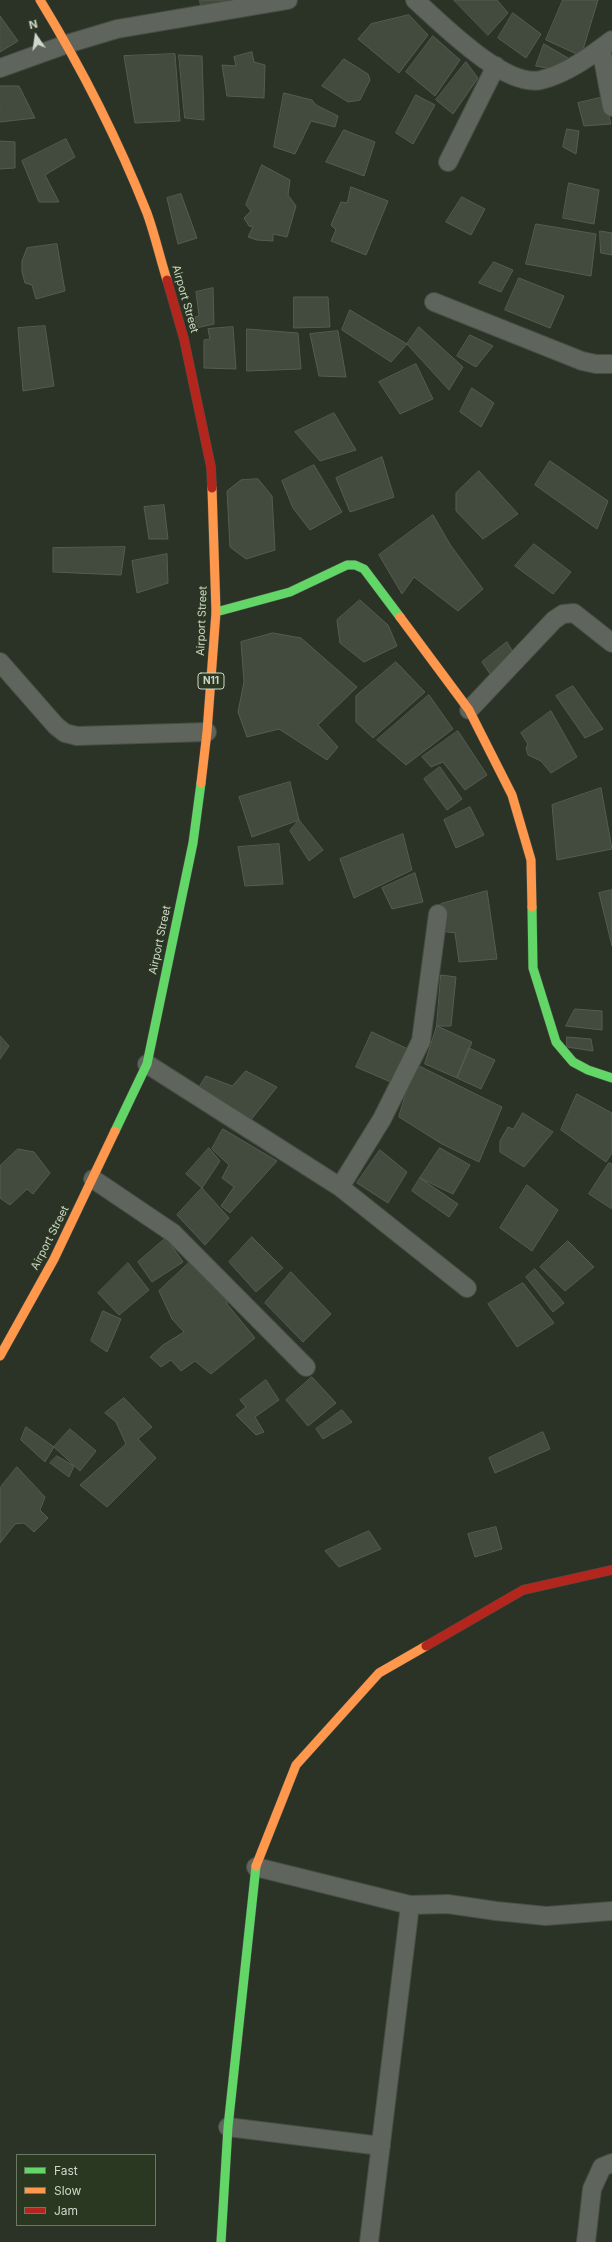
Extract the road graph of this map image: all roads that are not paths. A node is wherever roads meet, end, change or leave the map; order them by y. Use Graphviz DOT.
graph roads {
  1 [pos="40,0"];
  2 [pos="288,0"];
  3 [pos="415,0"];
  4 [pos="67,44"];
  5 [pos="607,44"];
  6 [pos="496,66"];
  7 [pos="0,68"];
  8 [pos="612,107"];
  9 [pos="448,162"];
  10 [pos="434,302"];
  11 [pos="612,364"];
  12 [pos="216,612"];
  13 [pos="612,643"];
  14 [pos="0,662"];
  15 [pos="469,710"];
  16 [pos="207,732"];
  17 [pos="438,914"];
  18 [pos="146,1064"];
  19 [pos="612,1078"];
  20 [pos="93,1179"];
  21 [pos="340,1187"];
  22 [pos="467,1288"];
  23 [pos="5,1332"];
  24 [pos="0,1356"];
  25 [pos="306,1367"];
  26 [pos="612,1570"];
  27 [pos="256,1867"];
  28 [pos="410,1905"];
  29 [pos="612,1911"];
  30 [pos="228,2127"];
  31 [pos="381,2146"];
  32 [pos="612,2163"];
  33 [pos="221,2242"];
  34 [pos="369,2242"];
  35 [pos="586,2242"];
  1 -- 4 [label="main road, Airport Street / N11"];
  2 -- 4 [label="street"];
  3 -- 6 [label="street"];
  4 -- 7 [label="street"];
  4 -- 12 [label="main road, Airport Street / N11"];
  5 -- 6 [label="street"];
  5 -- 8 [label="street"];
  6 -- 9 [label="street"];
  10 -- 11 [label="street"];
  12 -- 15 [label="main road"];
  12 -- 16 [label="main road, Airport Street / N11"];
  13 -- 15 [label="street"];
  14 -- 16 [label="street"];
  15 -- 19 [label="main road"];
  16 -- 18 [label="main road, Airport Street / N11"];
  17 -- 21 [label="street"];
  18 -- 20 [label="main road, Airport Street / N11"];
  18 -- 21 [label="street"];
  20 -- 23 [label="main road, Airport Street / N11"];
  20 -- 25 [label="street"];
  21 -- 22 [label="street"];
  23 -- 24 [label="main road, Airport Street / N11"];
  26 -- 27 [label="main road"];
  27 -- 28 [label="street"];
  27 -- 30 [label="main road"];
  28 -- 29 [label="street"];
  28 -- 31 [label="street"];
  30 -- 31 [label="street"];
  30 -- 33 [label="main road"];
  31 -- 34 [label="street"];
  32 -- 35 [label="street"];
}
